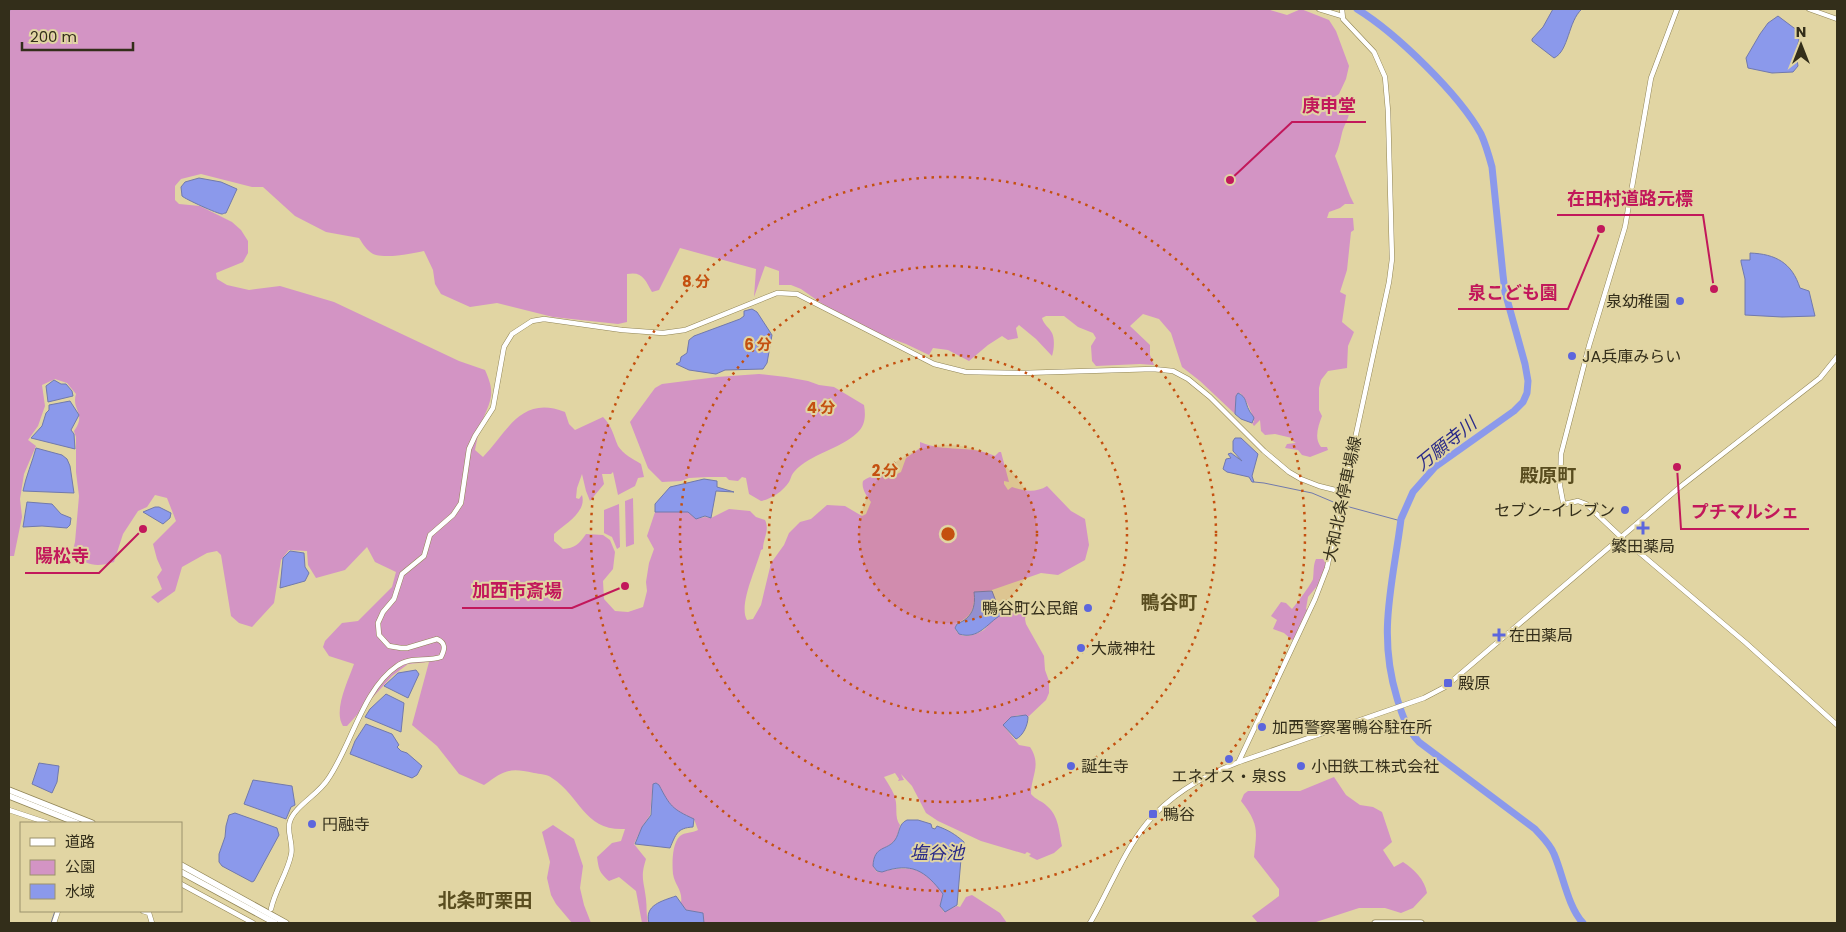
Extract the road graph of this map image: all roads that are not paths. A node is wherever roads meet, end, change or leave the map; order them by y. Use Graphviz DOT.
graph roads {
  1 [pos="1318,9"];
  2 [pos="1342,9"];
  3 [pos="1677,9"];
  4 [pos="1809,9"];
  5 [pos="1342,16"];
  6 [pos="1837,19"];
  7 [pos="1837,357"];
  8 [pos="1344,492"];
  9 [pos="1621,538"];
  10 [pos="1837,725"];
  11 [pos="1239,762"];
  12 [pos="9,790"];
  13 [pos="9,796"];
  14 [pos="26,799"];
  15 [pos="9,810"];
  16 [pos="77,821"];
  17 [pos="45,822"];
  18 [pos="182,866"];
  19 [pos="182,873"];
  20 [pos="182,885"];
  21 [pos="271,909"];
  22 [pos="146,912"];
  23 [pos="152,923"];
  24 [pos="253,923"];
  25 [pos="275,923"];
  26 [pos="286,923"];
  27 [pos="1090,923"];
  28 [pos="1375,923"];
  29 [pos="1421,923"];
  1 -- 5 [label="street"];
  2 -- 5 [label="street"];
  3 -- 9 [label="street"];
  4 -- 6 [label="street"];
  5 -- 8 [label="street, 大和北条停車場線"];
  7 -- 9 [label="street"];
  8 -- 11 [label="street, 大和北条停車場線"];
  8 -- 21 [label="street"];
  9 -- 10 [label="street"];
  9 -- 11 [label="street"];
  11 -- 27 [label="street"];
  12 -- 14 [label="highway"];
  13 -- 14 [label="highway"];
  14 -- 16 [label="highway"];
  15 -- 17 [label="street"];
  18 -- 26 [label="highway"];
  19 -- 25 [label="highway"];
  20 -- 24 [label="street"];
  22 -- 23 [label="street"];
  28 -- 29 [label="highway"];
}
